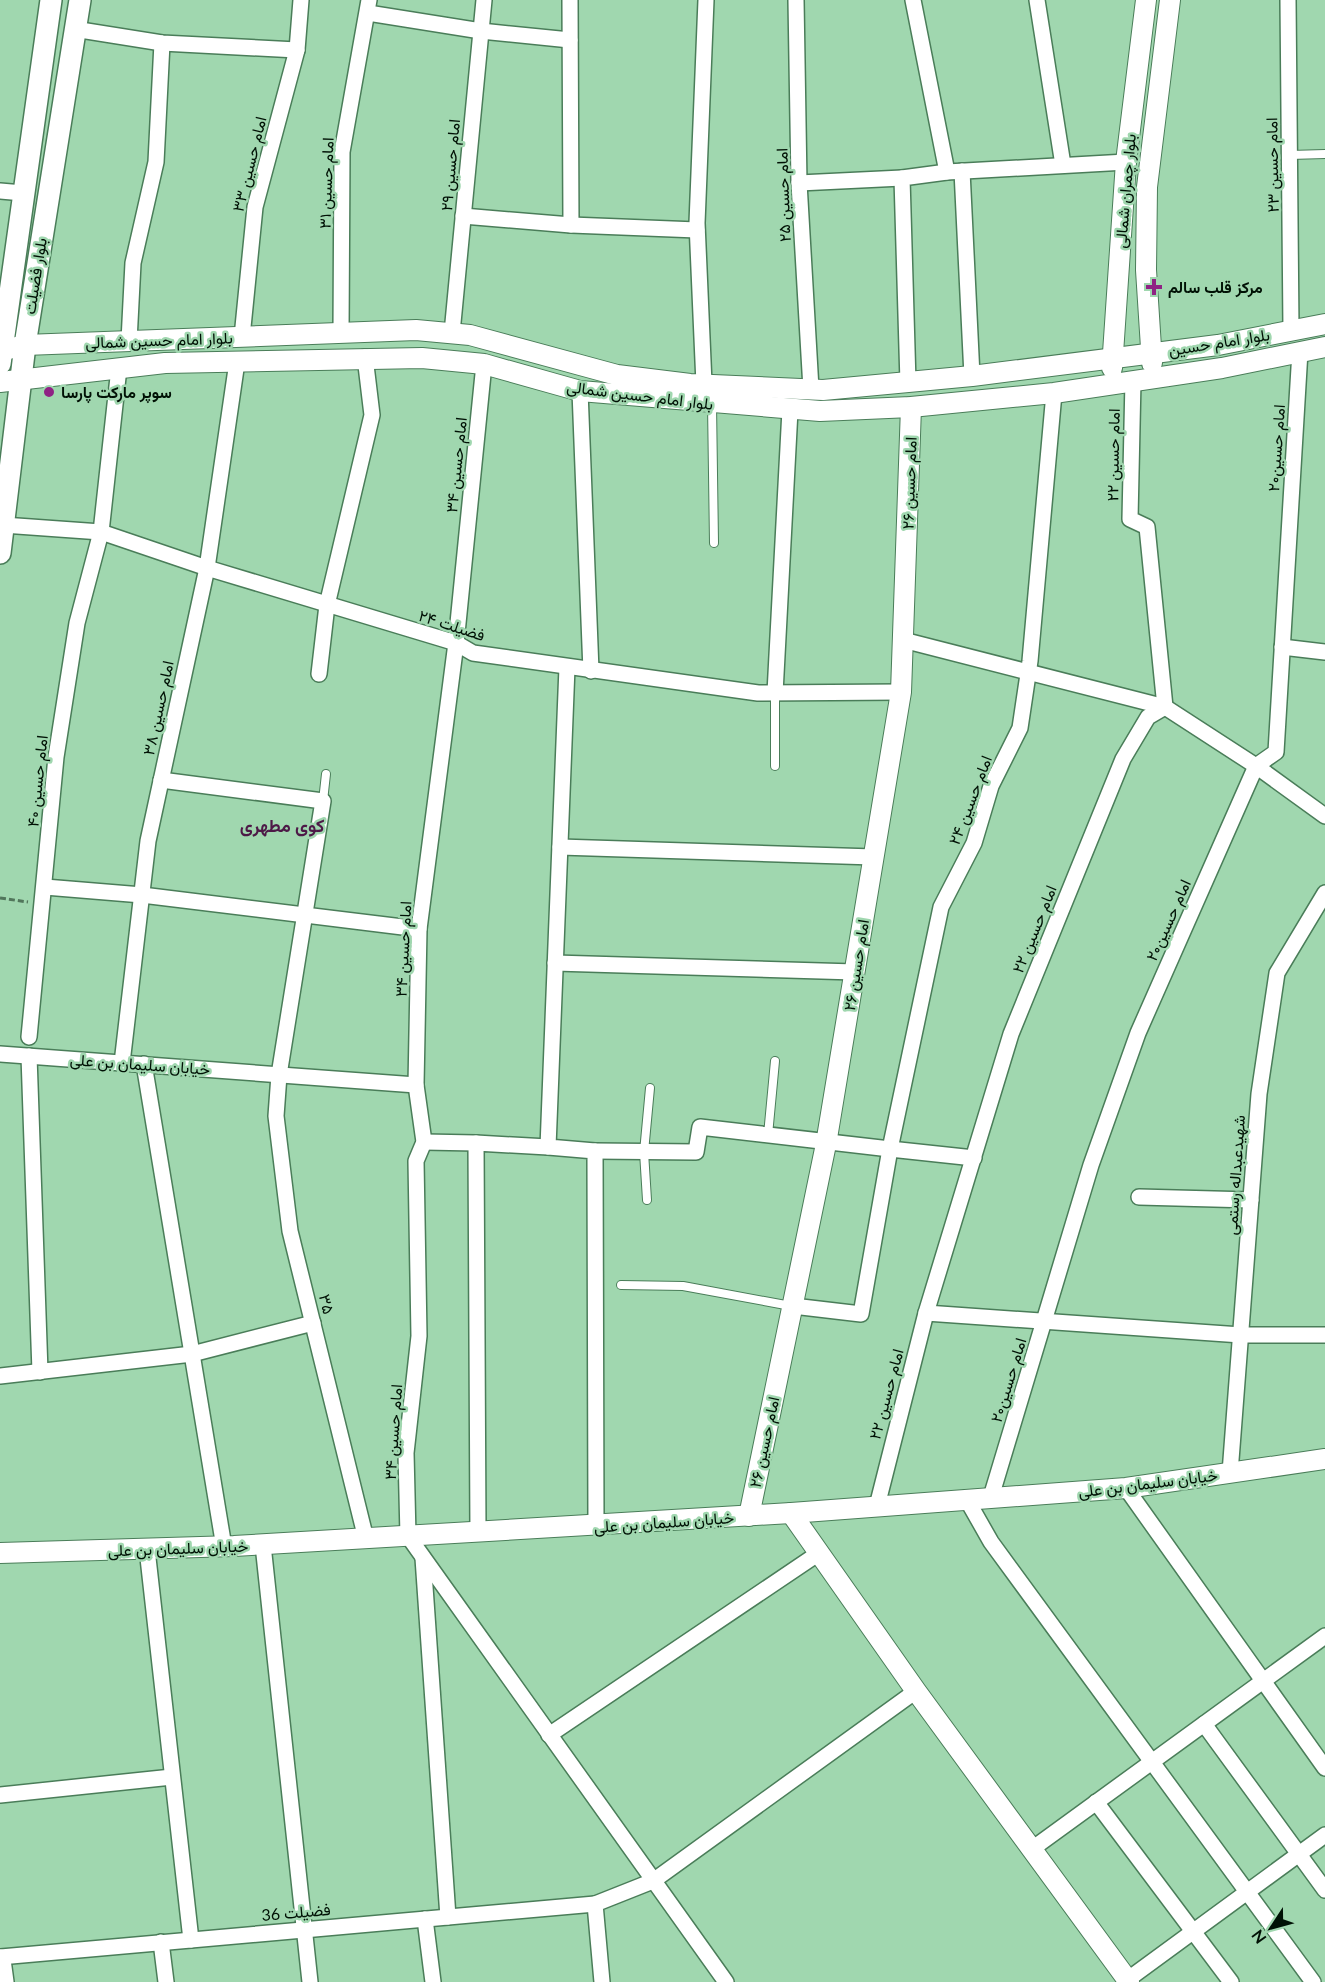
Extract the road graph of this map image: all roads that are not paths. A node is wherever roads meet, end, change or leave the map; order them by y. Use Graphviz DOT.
graph roads {
  1 [pos="51,0"];
  2 [pos="80,0"];
  3 [pos="301,0"];
  4 [pos="484,0"];
  5 [pos="570,0"];
  6 [pos="706,0"];
  7 [pos="796,0"];
  8 [pos="913,0"];
  9 [pos="1037,0"];
  10 [pos="1146,0"];
  11 [pos="1170,0"];
  12 [pos="1288,0"];
  13 [pos="368,6"];
  14 [pos="74,29"];
  15 [pos="481,31"];
  16 [pos="570,40"];
  17 [pos="162,43"];
  18 [pos="297,50"];
  19 [pos="43,55"];
  20 [pos="69,60"];
  21 [pos="1325,154"];
  22 [pos="1290,155"];
  23 [pos="1126,162"];
  24 [pos="1063,165"];
  25 [pos="954,172"];
  26 [pos="902,178"];
  27 [pos="799,183"];
  28 [pos="0,191"];
  29 [pos="23,193"];
  30 [pos="463,216"];
  31 [pos="571,225"];
  32 [pos="697,230"];
  33 [pos="1325,324"];
  34 [pos="1291,330"];
  35 [pos="341,333"];
  36 [pos="452,333"];
  37 [pos="283,336"];
  38 [pos="242,337"];
  39 [pos="129,341"];
  40 [pos="25,345"];
  41 [pos="1325,347"];
  42 [pos="1300,351"];
  43 [pos="1152,352"];
  44 [pos="1,355"];
  45 [pos="364,357"];
  46 [pos="1112,357"];
  47 [pos="280,360"];
  48 [pos="237,362"];
  49 [pos="484,363"];
  50 [pos="119,368"];
  51 [pos="972,376"];
  52 [pos="1153,378"];
  53 [pos="1132,380"];
  54 [pos="10,381"];
  55 [pos="908,383"];
  56 [pos="1112,383"];
  57 [pos="704,384"];
  58 [pos="811,389"];
  59 [pos="580,391"];
  60 [pos="1054,393"];
  61 [pos="712,404"];
  62 [pos="911,407"];
  63 [pos="790,410"];
  64 [pos="3,525"];
  65 [pos="101,532"];
  66 [pos="714,543"];
  67 [pos="0,553"];
  68 [pos="207,568"];
  69 [pos="327,605"];
  70 [pos="903,640"];
  71 [pos="456,643"];
  72 [pos="1282,647"];
  73 [pos="1325,652"];
  74 [pos="567,667"];
  75 [pos="591,671"];
  76 [pos="1029,671"];
  77 [pos="319,674"];
  78 [pos="901,692"];
  79 [pos="775,693"];
  80 [pos="1165,707"];
  81 [pos="775,766"];
  82 [pos="1256,766"];
  83 [pos="326,774"];
  84 [pos="162,780"];
  85 [pos="323,801"];
  86 [pos="1325,816"];
  87 [pos="560,847"];
  88 [pos="874,857"];
  89 [pos="45,887"];
  90 [pos="1325,893"];
  91 [pos="142,895"];
  92 [pos="304,915"];
  93 [pos="419,929"];
  94 [pos="555,963"];
  95 [pos="855,972"];
  96 [pos="29,1037"];
  97 [pos="0,1054"];
  98 [pos="29,1056"];
  99 [pos="775,1061"];
  100 [pos="122,1063"];
  101 [pos="144,1064"];
  102 [pos="279,1075"];
  103 [pos="416,1085"];
  104 [pos="650,1088"];
  105 [pos="768,1137"];
  106 [pos="424,1142"];
  107 [pos="476,1143"];
  108 [pos="826,1144"];
  109 [pos="548,1147"];
  110 [pos="890,1149"];
  111 [pos="595,1151"];
  112 [pos="644,1152"];
  113 [pos="974,1158"];
  114 [pos="1139,1197"];
  115 [pos="647,1200"];
  116 [pos="1251,1200"];
  117 [pos="621,1286"];
  118 [pos="793,1306"];
  119 [pos="926,1313"];
  120 [pos="1045,1322"];
  121 [pos="313,1323"];
  122 [pos="1241,1335"];
  123 [pos="1325,1335"];
  124 [pos="192,1354"];
  125 [pos="40,1372"];
  126 [pos="0,1376"];
  127 [pos="1325,1459"];
  128 [pos="1230,1473"];
  129 [pos="1126,1488"];
  130 [pos="991,1497"];
  131 [pos="966,1498"];
  132 [pos="877,1506"];
  133 [pos="791,1514"];
  134 [pos="749,1516"];
  135 [pos="596,1526"];
  136 [pos="478,1533"];
  137 [pos="408,1536"];
  138 [pos="366,1539"];
  139 [pos="263,1545"];
  140 [pos="224,1547"];
  141 [pos="147,1549"];
  142 [pos="819,1553"];
  143 [pos="0,1554"];
  144 [pos="423,1556"];
  145 [pos="1322,1644"];
  146 [pos="1263,1681"];
  147 [pos="916,1691"];
  148 [pos="1204,1724"];
  149 [pos="549,1735"];
  150 [pos="1152,1762"];
  151 [pos="1325,1768"];
  152 [pos="172,1777"];
  153 [pos="0,1795"];
  154 [pos="1096,1802"];
  155 [pos="1325,1835"];
  156 [pos="1032,1849"];
  157 [pos="1299,1854"];
  158 [pos="653,1881"];
  159 [pos="1325,1890"];
  160 [pos="1247,1892"];
  161 [pos="595,1904"];
  162 [pos="448,1917"];
  163 [pos="424,1919"];
  164 [pos="303,1930"];
  165 [pos="1193,1932"];
  166 [pos="191,1940"];
  167 [pos="161,1942"];
  168 [pos="0,1959"];
  169 [pos="710,1960"];
  170 [pos="1128,1981"];
  171 [pos="3,1982"];
  172 [pos="166,1982"];
  173 [pos="310,1982"];
  174 [pos="433,1982"];
  175 [pos="602,1982"];
  176 [pos="712,1982"];
  177 [pos="726,1982"];
  178 [pos="1231,1982"];
  179 [pos="1313,1982"];
  1 -- 19 [label="main road, بلوار فضیلت"];
  2 -- 14 [label="main road, بلوار فضیلت"];
  3 -- 18 [label="street, امام حسین ۳۳"];
  4 -- 15 [label="street, امام حسین ۲۹"];
  5 -- 16 [label="street"];
  6 -- 32 [label="street"];
  7 -- 27 [label="street, امام حسین ۲۵"];
  8 -- 25 [label="street"];
  9 -- 24 [label="street"];
  10 -- 23 [label="street, بلوار چمران شمالی"];
  11 -- 43 [label="street, بلوار چمران شمالی"];
  12 -- 22 [label="street, امام حسین ۲۳"];
  13 -- 15 [label="street"];
  13 -- 35 [label="street, امام حسین ۳۱"];
  14 -- 17 [label="street"];
  14 -- 20 [label="main road, بلوار فضیلت"];
  15 -- 16 [label="street"];
  15 -- 30 [label="street, امام حسین ۲۹"];
  16 -- 31 [label="street"];
  17 -- 18 [label="street"];
  17 -- 39 [label="street"];
  18 -- 38 [label="street, امام حسین ۳۳"];
  19 -- 20 [label="main road"];
  19 -- 29 [label="main road, بلوار فضیلت"];
  20 -- 40 [label="main road, بلوار فضیلت"];
  21 -- 22 [label="lane"];
  22 -- 34 [label="street, امام حسین ۲۳"];
  23 -- 24 [label="street"];
  23 -- 46 [label="street, بلوار چمران شمالی"];
  24 -- 25 [label="street"];
  25 -- 26 [label="street"];
  25 -- 51 [label="street"];
  26 -- 27 [label="street"];
  26 -- 55 [label="street"];
  27 -- 58 [label="street, امام حسین ۲۵"];
  28 -- 29 [label="street"];
  29 -- 44 [label="main road, بلوار فضیلت"];
  30 -- 31 [label="street"];
  30 -- 36 [label="street, امام حسین ۲۹"];
  31 -- 32 [label="street"];
  32 -- 57 [label="street"];
  33 -- 34 [label="street, بلوار امام حسین"];
  34 -- 43 [label="street, بلوار امام حسین"];
  35 -- 36 [label="street, بلوار امام حسین شمالی"];
  35 -- 37 [label="street, بلوار امام حسین شمالی"];
  36 -- 57 [label="street, بلوار امام حسین شمالی"];
  37 -- 38 [label="street, بلوار امام حسین شمالی"];
  37 -- 47 [label="street"];
  38 -- 39 [label="street, بلوار امام حسین شمالی"];
  39 -- 40 [label="street, بلوار امام حسین شمالی"];
  40 -- 44 [label="street, بلوار امام حسین شمالی"];
  40 -- 54 [label="main road, بلوار فضیلت"];
  41 -- 42 [label="street, بلوار امام حسین شمالی"];
  42 -- 52 [label="street, بلوار امام حسین شمالی"];
  42 -- 72 [label="street, امام حسین۲۰"];
  43 -- 46 [label="street, بلوار امام حسین"];
  43 -- 52 [label="street, بلوار چمران شمالی"];
  45 -- 47 [label="street, بلوار امام حسین شمالی"];
  45 -- 49 [label="street, بلوار امام حسین شمالی"];
  45 -- 69 [label="street"];
  46 -- 51 [label="street, بلوار امام حسین شمالی"];
  46 -- 56 [label="street, بلوار چمران شمالی"];
  47 -- 48 [label="street, بلوار امام حسین شمالی"];
  48 -- 50 [label="street, بلوار امام حسین شمالی"];
  48 -- 68 [label="street, امام حسین ۳۸"];
  49 -- 59 [label="street, بلوار امام حسین شمالی"];
  49 -- 71 [label="street, امام حسین ۳۴"];
  50 -- 54 [label="street, بلوار امام حسین شمالی"];
  50 -- 65 [label="street, امام حسین ۴۰"];
  51 -- 55 [label="street, بلوار امام حسین شمالی"];
  52 -- 53 [label="street, بلوار امام حسین شمالی"];
  53 -- 56 [label="street, بلوار امام حسین شمالی"];
  53 -- 80 [label="street, امام حسین ۲۲"];
  54 -- 64 [label="main road, بلوار فضیلت"];
  55 -- 58 [label="street, بلوار امام حسین شمالی"];
  56 -- 60 [label="street, بلوار امام حسین شمالی"];
  57 -- 58 [label="street, بلوار امام حسین شمالی"];
  59 -- 61 [label="street, بلوار امام حسین شمالی"];
  59 -- 75 [label="street"];
  60 -- 62 [label="street, بلوار امام حسین شمالی"];
  60 -- 76 [label="street, امام حسین ۲۴"];
  61 -- 63 [label="street, بلوار امام حسین شمالی"];
  61 -- 66 [label="lane"];
  62 -- 63 [label="street, بلوار امام حسین شمالی"];
  62 -- 70 [label="street, امام حسین ۲۶"];
  63 -- 79 [label="street"];
  64 -- 65 [label="street, فضیلت ۲۴"];
  64 -- 67 [label="main road, بلوار فضیلت"];
  65 -- 68 [label="street, فضیلت ۲۴"];
  65 -- 89 [label="street, امام حسین ۴۰"];
  68 -- 69 [label="street, فضیلت ۲۴"];
  68 -- 84 [label="street, امام حسین ۳۸"];
  69 -- 71 [label="street, فضیلت ۲۴"];
  69 -- 77 [label="street"];
  70 -- 76 [label="street"];
  70 -- 78 [label="street, امام حسین ۲۶"];
  71 -- 74 [label="street, فضیلت ۲۴"];
  71 -- 93 [label="street, امام حسین ۳۴"];
  72 -- 73 [label="street"];
  72 -- 82 [label="street, امام حسین۲۰"];
  74 -- 75 [label="street, فضیلت ۲۴"];
  74 -- 87 [label="street"];
  75 -- 79 [label="street, فضیلت ۲۴"];
  76 -- 80 [label="street"];
  76 -- 110 [label="street, امام حسین ۲۴"];
  78 -- 79 [label="street, فضیلت ۲۴"];
  78 -- 88 [label="street, امام حسین ۲۶"];
  79 -- 81 [label="lane"];
  80 -- 82 [label="street"];
  80 -- 113 [label="street, امام حسین ۲۲"];
  82 -- 86 [label="street"];
  82 -- 120 [label="street, امام حسین۲۰"];
  83 -- 85 [label="lane"];
  84 -- 85 [label="street"];
  84 -- 91 [label="street, امام حسین ۳۸"];
  85 -- 92 [label="street, ۳۵"];
  87 -- 88 [label="street"];
  87 -- 94 [label="street"];
  88 -- 95 [label="street, امام حسین ۲۶"];
  89 -- 91 [label="street"];
  89 -- 96 [label="street, امام حسین ۴۰"];
  90 -- 116 [label="street, شهیدعبداله رستمی"];
  91 -- 92 [label="street"];
  91 -- 100 [label="street, امام حسین ۳۸"];
  92 -- 93 [label="street"];
  92 -- 102 [label="street, ۳۵"];
  93 -- 103 [label="street, امام حسین ۳۴"];
  94 -- 95 [label="street"];
  94 -- 109 [label="street"];
  95 -- 108 [label="street, امام حسین ۲۶"];
  97 -- 98 [label="street, خیابان سلیمان بن علی"];
  98 -- 100 [label="street, خیابان سلیمان بن علی"];
  98 -- 125 [label="street"];
  99 -- 105 [label="lane"];
  100 -- 101 [label="street, خیابان سلیمان بن علی"];
  101 -- 102 [label="street, خیابان سلیمان بن علی"];
  101 -- 124 [label="street"];
  102 -- 103 [label="street, خیابان سلیمان بن علی"];
  102 -- 121 [label="street, ۳۵"];
  103 -- 106 [label="street, امام حسین ۳۴"];
  104 -- 112 [label="lane"];
  105 -- 108 [label="street"];
  105 -- 112 [label="street"];
  106 -- 107 [label="street"];
  106 -- 137 [label="street, امام حسین ۳۴"];
  107 -- 109 [label="street"];
  107 -- 136 [label="street"];
  108 -- 110 [label="street"];
  108 -- 118 [label="street, امام حسین ۲۶"];
  109 -- 111 [label="street"];
  110 -- 113 [label="street"];
  110 -- 118 [label="street, امام حسین ۲۴"];
  111 -- 112 [label="street"];
  111 -- 135 [label="street"];
  112 -- 115 [label="lane"];
  113 -- 119 [label="street, امام حسین ۲۲"];
  114 -- 116 [label="street"];
  116 -- 122 [label="street, شهیدعبداله رستمی"];
  117 -- 118 [label="lane"];
  118 -- 134 [label="street, امام حسین ۲۶"];
  119 -- 120 [label="street"];
  119 -- 132 [label="street, امام حسین ۲۲"];
  120 -- 122 [label="street"];
  120 -- 130 [label="street, امام حسین۲۰"];
  121 -- 124 [label="street"];
  121 -- 138 [label="street, ۳۵"];
  122 -- 123 [label="street"];
  122 -- 128 [label="street, شهیدعبداله رستمی"];
  124 -- 125 [label="street"];
  124 -- 140 [label="street"];
  125 -- 126 [label="street"];
  127 -- 128 [label="street, خیابان سلیمان بن علی"];
  128 -- 129 [label="street, خیابان سلیمان بن علی"];
  129 -- 130 [label="street, خیابان سلیمان بن علی"];
  129 -- 146 [label="street"];
  130 -- 131 [label="street, خیابان سلیمان بن علی"];
  131 -- 132 [label="street, خیابان سلیمان بن علی"];
  131 -- 150 [label="street"];
  132 -- 133 [label="street, خیابان سلیمان بن علی"];
  133 -- 134 [label="street, خیابان سلیمان بن علی"];
  133 -- 142 [label="street"];
  134 -- 135 [label="street, خیابان سلیمان بن علی"];
  135 -- 136 [label="street, خیابان سلیمان بن علی"];
  136 -- 137 [label="street, خیابان سلیمان بن علی"];
  137 -- 138 [label="street, خیابان سلیمان بن علی"];
  137 -- 144 [label="street"];
  138 -- 139 [label="street, خیابان سلیمان بن علی"];
  139 -- 140 [label="street, خیابان سلیمان بن علی"];
  139 -- 164 [label="street"];
  140 -- 141 [label="street, خیابان سلیمان بن علی"];
  141 -- 143 [label="street, خیابان سلیمان بن علی"];
  141 -- 152 [label="street"];
  142 -- 147 [label="street"];
  142 -- 149 [label="street"];
  144 -- 149 [label="street"];
  144 -- 162 [label="street"];
  145 -- 146 [label="street"];
  146 -- 148 [label="street"];
  146 -- 151 [label="street"];
  147 -- 156 [label="street"];
  147 -- 158 [label="street, فضیلت 36"];
  148 -- 150 [label="street"];
  148 -- 157 [label="street"];
  149 -- 158 [label="street"];
  150 -- 154 [label="street"];
  150 -- 160 [label="street"];
  152 -- 153 [label="street"];
  152 -- 166 [label="street"];
  154 -- 156 [label="street"];
  154 -- 165 [label="street"];
  155 -- 157 [label="street"];
  156 -- 170 [label="street"];
  157 -- 159 [label="street"];
  157 -- 160 [label="street"];
  158 -- 161 [label="street, فضیلت 36"];
  158 -- 169 [label="street"];
  160 -- 165 [label="street"];
  160 -- 179 [label="street"];
  161 -- 162 [label="street, فضیلت 36"];
  161 -- 175 [label="street"];
  162 -- 163 [label="street, فضیلت 36"];
  163 -- 164 [label="street, فضیلت 36"];
  163 -- 174 [label="street"];
  164 -- 166 [label="street, فضیلت 36"];
  164 -- 173 [label="street"];
  165 -- 170 [label="street"];
  165 -- 178 [label="street"];
  166 -- 167 [label="street, فضیلت 36"];
  167 -- 168 [label="street, فضیلت 36"];
  167 -- 172 [label="street"];
  168 -- 171 [label="main road"];
  169 -- 176 [label="street"];
  169 -- 177 [label="street"];
}
